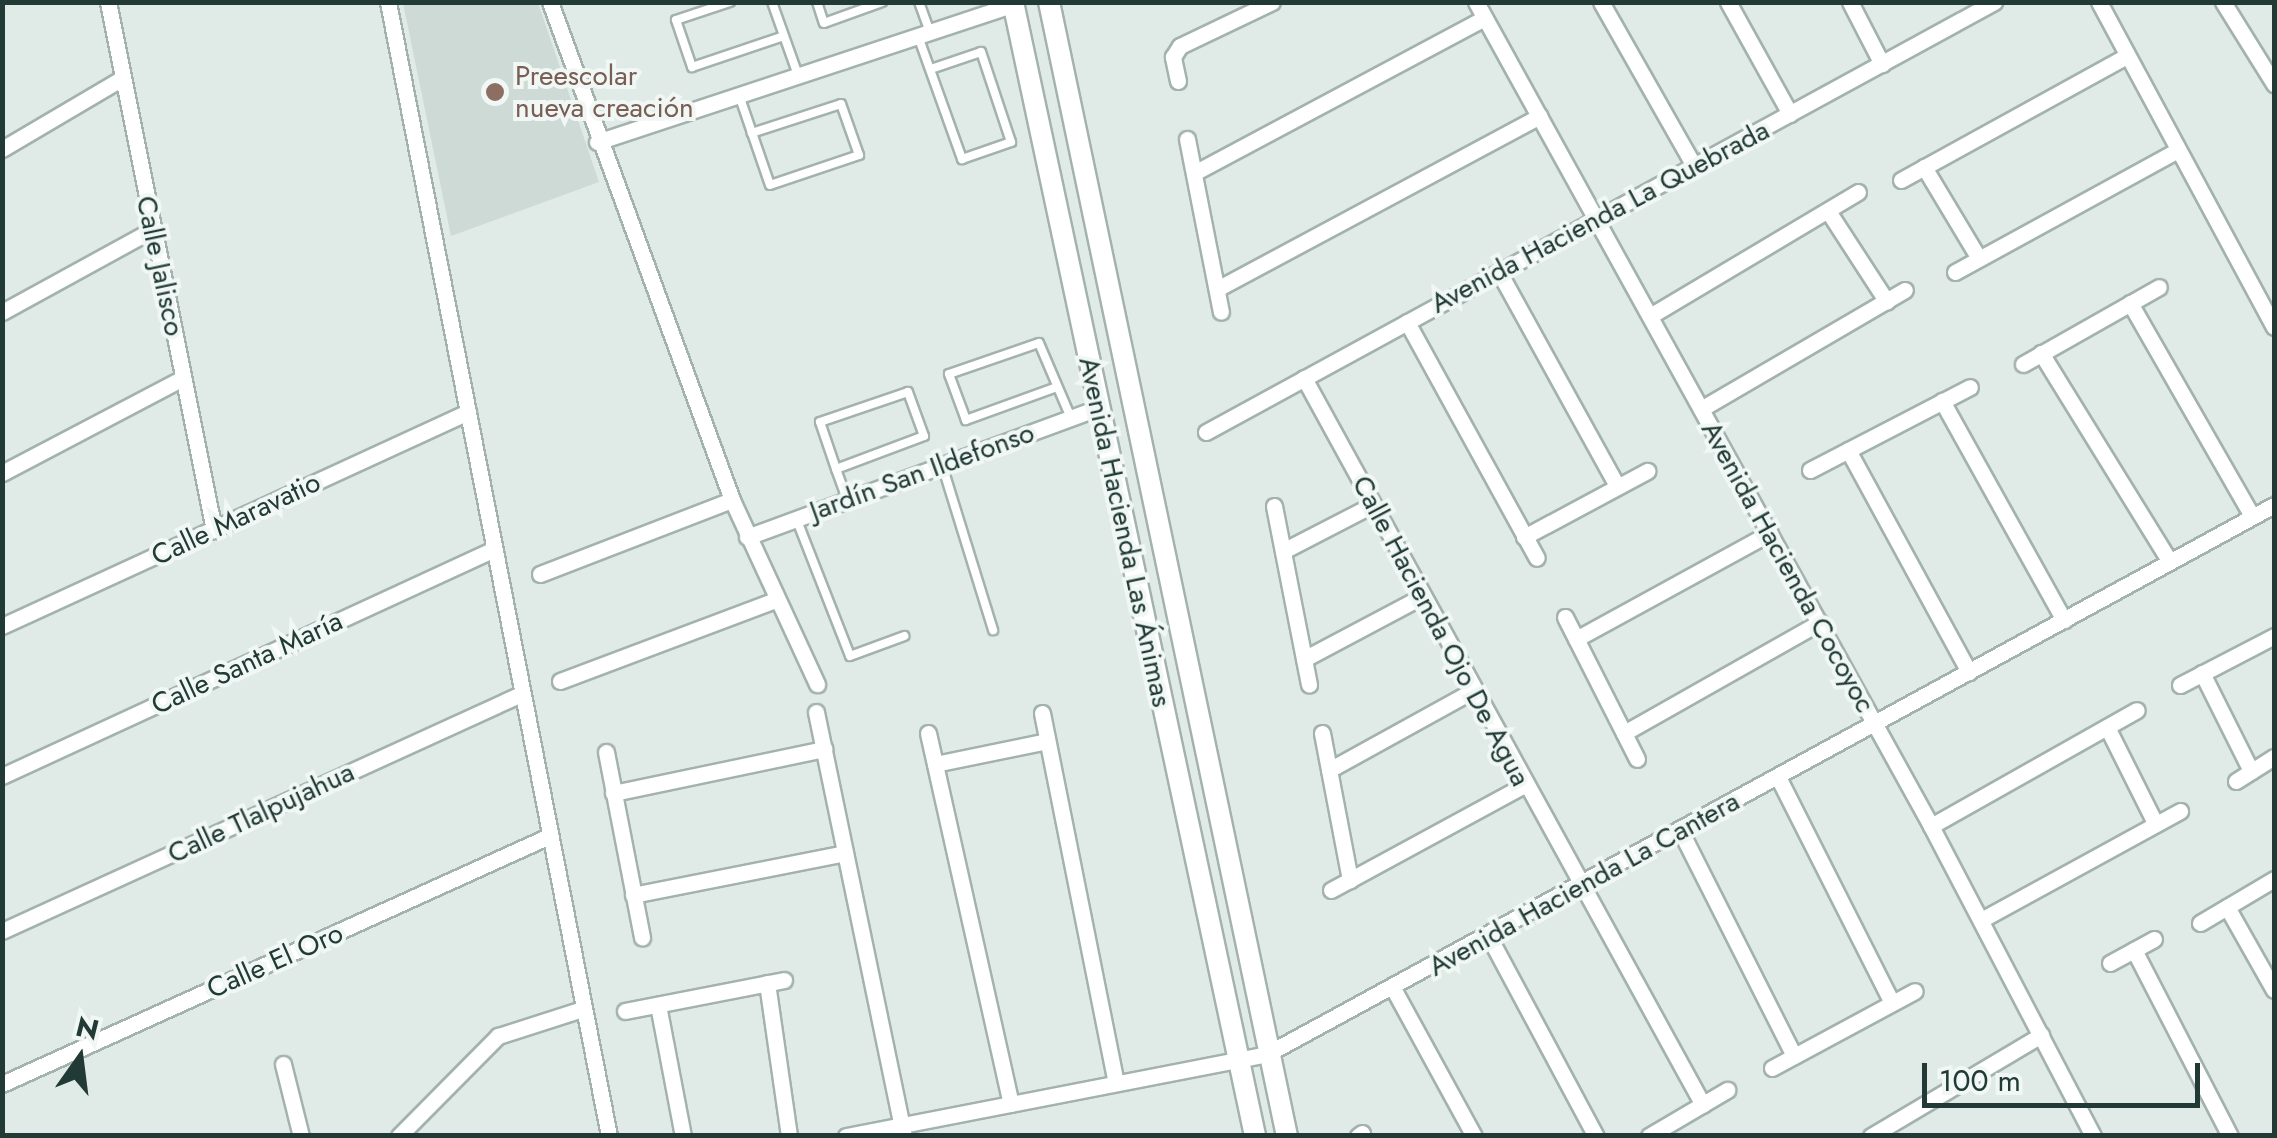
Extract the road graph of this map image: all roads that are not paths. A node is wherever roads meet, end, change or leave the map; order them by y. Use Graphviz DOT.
graph roads {
  1 [pos="108,2"];
  2 [pos="388,2"];
  3 [pos="550,2"];
  4 [pos="730,2"];
  5 [pos="772,2"];
  6 [pos="817,2"];
  7 [pos="882,2"];
  8 [pos="919,2"];
  9 [pos="1049,2"];
  10 [pos="1272,2"];
  11 [pos="1476,2"];
  12 [pos="1602,2"];
  13 [pos="1728,2"];
  14 [pos="1850,2"];
  15 [pos="1994,2"];
  16 [pos="2099,2"];
  17 [pos="1013,3"];
  18 [pos="2227,4"];
  19 [pos="1976,7"];
  20 [pos="1484,18"];
  21 [pos="924,34"];
  22 [pos="784,36"];
  23 [pos="2125,58"];
  24 [pos="1882,64"];
  25 [pos="930,69"];
  26 [pos="798,75"];
  27 [pos="122,79"];
  28 [pos="1178,81"];
  29 [pos="2274,84"];
  30 [pos="739,95"];
  31 [pos="1790,114"];
  32 [pos="1539,116"];
  33 [pos="752,133"];
  34 [pos="1186,140"];
  35 [pos="597,142"];
  36 [pos="2,149"];
  37 [pos="2176,150"];
  38 [pos="1694,166"];
  39 [pos="1924,167"];
  40 [pos="1194,173"];
  41 [pos="1901,180"];
  42 [pos="1858,192"];
  43 [pos="1828,211"];
  44 [pos="1596,220"];
  45 [pos="152,230"];
  46 [pos="1978,257"];
  47 [pos="1499,272"];
  48 [pos="1955,272"];
  49 [pos="2159,287"];
  50 [pos="1217,289"];
  51 [pos="1905,290"];
  52 [pos="1886,302"];
  53 [pos="2130,303"];
  54 [pos="2,312"];
  55 [pos="1221,312"];
  56 [pos="1650,316"];
  57 [pos="1406,322"];
  58 [pos="2274,326"];
  59 [pos="2041,354"];
  60 [pos="2023,364"];
  61 [pos="183,378"];
  62 [pos="1304,378"];
  63 [pos="1057,386"];
  64 [pos="1970,387"];
  65 [pos="1942,401"];
  66 [pos="1097,408"];
  67 [pos="1701,409"];
  68 [pos="468,412"];
  69 [pos="1071,418"];
  70 [pos="1206,432"];
  71 [pos="1848,450"];
  72 [pos="942,465"];
  73 [pos="836,469"];
  74 [pos="1810,470"];
  75 [pos="1647,471"];
  76 [pos="2,473"];
  77 [pos="1617,486"];
  78 [pos="847,499"];
  79 [pos="732,500"];
  80 [pos="1372,505"];
  81 [pos="2274,505"];
  82 [pos="1274,506"];
  83 [pos="2252,516"];
  84 [pos="796,518"];
  85 [pos="214,530"];
  86 [pos="1770,533"];
  87 [pos="747,537"];
  88 [pos="1524,537"];
  89 [pos="492,550"];
  90 [pos="1283,551"];
  91 [pos="1536,558"];
  92 [pos="2169,560"];
  93 [pos="540,574"];
  94 [pos="1420,597"];
  95 [pos="774,600"];
  96 [pos="1565,617"];
  97 [pos="2064,620"];
  98 [pos="1820,622"];
  99 [pos="2,626"];
  100 [pos="993,630"];
  101 [pos="904,636"];
  102 [pos="2274,636"];
  103 [pos="1576,639"];
  104 [pos="1304,659"];
  105 [pos="1970,672"];
  106 [pos="2202,673"];
  107 [pos="560,681"];
  108 [pos="816,684"];
  109 [pos="1308,685"];
  110 [pos="2180,685"];
  111 [pos="1472,691"];
  112 [pos="518,695"];
  113 [pos="2137,710"];
  114 [pos="816,712"];
  115 [pos="1042,713"];
  116 [pos="1874,724"];
  117 [pos="2107,727"];
  118 [pos="928,733"];
  119 [pos="1322,733"];
  120 [pos="1624,733"];
  121 [pos="1047,741"];
  122 [pos="824,749"];
  123 [pos="606,752"];
  124 [pos="2274,758"];
  125 [pos="1637,760"];
  126 [pos="935,764"];
  127 [pos="1329,770"];
  128 [pos="2251,771"];
  129 [pos="2,776"];
  130 [pos="1778,777"];
  131 [pos="2236,781"];
  132 [pos="1524,785"];
  133 [pos="614,793"];
  134 [pos="2180,811"];
  135 [pos="2155,823"];
  136 [pos="1931,826"];
  137 [pos="1680,830"];
  138 [pos="547,837"];
  139 [pos="846,853"];
  140 [pos="2274,879"];
  141 [pos="1350,880"];
  142 [pos="1581,883"];
  143 [pos="1332,890"];
  144 [pos="633,896"];
  145 [pos="2226,907"];
  146 [pos="1981,920"];
  147 [pos="2200,923"];
  148 [pos="2,931"];
  149 [pos="1488,934"];
  150 [pos="642,938"];
  151 [pos="2154,939"];
  152 [pos="2134,950"];
  153 [pos="2110,963"];
  154 [pos="784,980"];
  155 [pos="767,984"];
  156 [pos="1394,990"];
  157 [pos="2274,990"];
  158 [pos="1915,991"];
  159 [pos="1892,1004"];
  160 [pos="658,1005"];
  161 [pos="582,1009"];
  162 [pos="625,1012"];
  163 [pos="2041,1034"];
  164 [pos="1268,1054"];
  165 [pos="1794,1056"];
  166 [pos="1240,1060"];
  167 [pos="283,1064"];
  168 [pos="1772,1068"];
  169 [pos="2,1084"];
  170 [pos="1116,1084"];
  171 [pos="1728,1090"];
  172 [pos="1011,1104"];
  173 [pos="1702,1105"];
  174 [pos="903,1130"];
  175 [pos="408,1135"];
  176 [pos="2092,1135"];
  177 [pos="302,1136"];
  178 [pos="608,1136"];
  179 [pos="682,1136"];
  180 [pos="789,1136"];
  181 [pos="846,1136"];
  182 [pos="1255,1136"];
  183 [pos="1287,1136"];
  184 [pos="1474,1136"];
  185 [pos="1596,1136"];
  186 [pos="1649,1136"];
  187 [pos="1871,1136"];
  188 [pos="2230,1136"];
  1 -- 27 [label="street, Calle Jalisco"];
  2 -- 68 [label="street"];
  3 -- 35 [label="street"];
  4 -- 22 [label="lane"];
  5 -- 22 [label="lane"];
  6 -- 7 [label="lane"];
  8 -- 21 [label="lane"];
  9 -- 164 [label="street, Avenida Hacienda Las Ánimas"];
  10 -- 28 [label="street"];
  11 -- 20 [label="street, Avenida Hacienda Cocoyoc"];
  12 -- 38 [label="street"];
  13 -- 31 [label="street"];
  14 -- 24 [label="street"];
  15 -- 19 [label="street, Avenida Hacienda La Quebrada"];
  16 -- 23 [label="street"];
  17 -- 21 [label="street"];
  17 -- 66 [label="street, Avenida Hacienda Las Ánimas"];
  18 -- 29 [label="street"];
  19 -- 24 [label="street, Avenida Hacienda La Quebrada"];
  20 -- 32 [label="street, Avenida Hacienda Cocoyoc"];
  20 -- 40 [label="street"];
  21 -- 25 [label="lane"];
  21 -- 26 [label="street"];
  22 -- 26 [label="lane"];
  23 -- 37 [label="street"];
  23 -- 39 [label="street"];
  24 -- 31 [label="street, Avenida Hacienda La Quebrada"];
  25 -- 25 [label="lane"];
  26 -- 30 [label="street"];
  27 -- 36 [label="street"];
  27 -- 45 [label="street, Calle Jalisco"];
  30 -- 33 [label="lane"];
  30 -- 35 [label="street"];
  31 -- 38 [label="street, Avenida Hacienda La Quebrada"];
  32 -- 44 [label="street, Avenida Hacienda Cocoyoc"];
  32 -- 50 [label="street"];
  33 -- 33 [label="lane"];
  34 -- 40 [label="street"];
  35 -- 79 [label="street"];
  37 -- 46 [label="street"];
  37 -- 58 [label="street"];
  38 -- 44 [label="street, Avenida Hacienda La Quebrada"];
  39 -- 41 [label="street"];
  39 -- 46 [label="street"];
  40 -- 50 [label="street"];
  42 -- 43 [label="street"];
  43 -- 52 [label="street"];
  43 -- 56 [label="street"];
  44 -- 47 [label="street, Avenida Hacienda La Quebrada"];
  44 -- 56 [label="street, Avenida Hacienda Cocoyoc"];
  45 -- 54 [label="street"];
  45 -- 61 [label="street, Calle Jalisco"];
  46 -- 48 [label="street"];
  47 -- 57 [label="street, Avenida Hacienda La Quebrada"];
  47 -- 77 [label="street"];
  49 -- 53 [label="street"];
  50 -- 55 [label="street"];
  51 -- 52 [label="street"];
  52 -- 67 [label="street"];
  53 -- 59 [label="street"];
  53 -- 83 [label="street"];
  56 -- 67 [label="street, Avenida Hacienda Cocoyoc"];
  57 -- 62 [label="street, Avenida Hacienda La Quebrada"];
  57 -- 88 [label="street"];
  59 -- 60 [label="street"];
  59 -- 92 [label="street"];
  61 -- 76 [label="street"];
  61 -- 85 [label="street, Calle Jalisco"];
  62 -- 70 [label="street, Avenida Hacienda La Quebrada"];
  62 -- 80 [label="street, Calle Hacienda Ojo De Agua"];
  63 -- 63 [label="lane"];
  63 -- 69 [label="lane"];
  64 -- 65 [label="street"];
  65 -- 71 [label="street"];
  65 -- 97 [label="street"];
  66 -- 69 [label="street, Jardín San Ildefonso"];
  66 -- 166 [label="street, Avenida Hacienda Las Ánimas"];
  67 -- 86 [label="street, Avenida Hacienda Cocoyoc"];
  68 -- 85 [label="street, Calle Maravatio"];
  68 -- 89 [label="street"];
  69 -- 72 [label="street, Jardín San Ildefonso"];
  71 -- 74 [label="street"];
  71 -- 105 [label="street"];
  72 -- 78 [label="street, Jardín San Ildefonso"];
  72 -- 100 [label="lane"];
  73 -- 73 [label="lane"];
  73 -- 78 [label="lane"];
  75 -- 77 [label="street"];
  77 -- 88 [label="street"];
  78 -- 84 [label="street, Jardín San Ildefonso"];
  79 -- 87 [label="street"];
  79 -- 93 [label="street"];
  80 -- 90 [label="street"];
  80 -- 94 [label="street, Calle Hacienda Ojo De Agua"];
  81 -- 83 [label="street, Avenida Hacienda La Cantera"];
  82 -- 90 [label="street"];
  83 -- 92 [label="street, Avenida Hacienda La Cantera"];
  84 -- 87 [label="street, Jardín San Ildefonso"];
  84 -- 101 [label="lane"];
  85 -- 99 [label="street, Calle Maravatio"];
  86 -- 98 [label="street, Avenida Hacienda Cocoyoc"];
  86 -- 103 [label="street"];
  87 -- 95 [label="street"];
  88 -- 91 [label="street"];
  89 -- 112 [label="street"];
  89 -- 129 [label="street, Calle Santa María"];
  90 -- 104 [label="street"];
  92 -- 97 [label="street, Avenida Hacienda La Cantera"];
  94 -- 104 [label="street"];
  94 -- 111 [label="street, Calle Hacienda Ojo De Agua"];
  95 -- 107 [label="street"];
  95 -- 108 [label="street"];
  96 -- 103 [label="street"];
  97 -- 105 [label="street, Avenida Hacienda La Cantera"];
  98 -- 116 [label="street, Avenida Hacienda Cocoyoc"];
  98 -- 120 [label="street"];
  102 -- 106 [label="street"];
  103 -- 120 [label="street"];
  104 -- 109 [label="street"];
  105 -- 116 [label="street, Avenida Hacienda La Cantera"];
  106 -- 110 [label="street"];
  106 -- 128 [label="street"];
  111 -- 127 [label="street"];
  111 -- 132 [label="street, Calle Hacienda Ojo De Agua"];
  112 -- 138 [label="street"];
  112 -- 148 [label="street, Calle Tlalpujahua"];
  113 -- 117 [label="street"];
  114 -- 122 [label="street"];
  115 -- 121 [label="street"];
  116 -- 130 [label="street, Avenida Hacienda La Cantera"];
  116 -- 136 [label="street, Avenida Hacienda Cocoyoc"];
  117 -- 135 [label="street"];
  117 -- 136 [label="street"];
  118 -- 126 [label="street"];
  119 -- 127 [label="street"];
  120 -- 125 [label="street"];
  121 -- 126 [label="street"];
  121 -- 170 [label="street"];
  122 -- 133 [label="street"];
  122 -- 139 [label="street"];
  123 -- 133 [label="street"];
  124 -- 128 [label="street"];
  126 -- 172 [label="street"];
  127 -- 141 [label="street"];
  128 -- 131 [label="street"];
  130 -- 137 [label="street, Avenida Hacienda La Cantera"];
  130 -- 159 [label="street"];
  132 -- 141 [label="street"];
  132 -- 142 [label="street, Calle Hacienda Ojo De Agua"];
  133 -- 144 [label="street"];
  134 -- 135 [label="street"];
  135 -- 146 [label="street"];
  136 -- 146 [label="street, Avenida Hacienda Cocoyoc"];
  137 -- 142 [label="street, Avenida Hacienda La Cantera"];
  137 -- 165 [label="street"];
  138 -- 161 [label="street"];
  138 -- 169 [label="street, Calle El Oro"];
  139 -- 144 [label="street"];
  139 -- 174 [label="street"];
  140 -- 145 [label="street"];
  141 -- 143 [label="street"];
  142 -- 149 [label="street, Avenida Hacienda La Cantera"];
  142 -- 173 [label="street, Calle Hacienda Ojo De Agua"];
  144 -- 150 [label="street"];
  145 -- 147 [label="street"];
  145 -- 157 [label="street"];
  146 -- 163 [label="street, Avenida Hacienda Cocoyoc"];
  149 -- 156 [label="street, Avenida Hacienda La Cantera"];
  149 -- 185 [label="street"];
  151 -- 152 [label="street"];
  152 -- 153 [label="street"];
  152 -- 188 [label="street"];
  154 -- 155 [label="street"];
  155 -- 160 [label="street"];
  155 -- 180 [label="street"];
  156 -- 164 [label="street, Avenida Hacienda La Cantera"];
  156 -- 184 [label="street"];
  158 -- 159 [label="street"];
  159 -- 165 [label="street"];
  160 -- 162 [label="street"];
  160 -- 179 [label="street"];
  161 -- 175 [label="street"];
  161 -- 178 [label="street"];
  163 -- 176 [label="street, Avenida Hacienda Cocoyoc"];
  163 -- 187 [label="street"];
  164 -- 166 [label="street, Avenida Hacienda La Cantera"];
  164 -- 183 [label="street, Avenida Hacienda Las Ánimas"];
  165 -- 168 [label="street"];
  166 -- 170 [label="street, Avenida Hacienda La Cantera"];
  166 -- 182 [label="street, Avenida Hacienda Las Ánimas"];
  167 -- 177 [label="street"];
  170 -- 172 [label="street, Avenida Hacienda La Cantera"];
  171 -- 173 [label="street"];
  172 -- 174 [label="street, Avenida Hacienda La Cantera"];
  173 -- 186 [label="street"];
  174 -- 181 [label="street, Avenida Hacienda La Cantera"];
}
